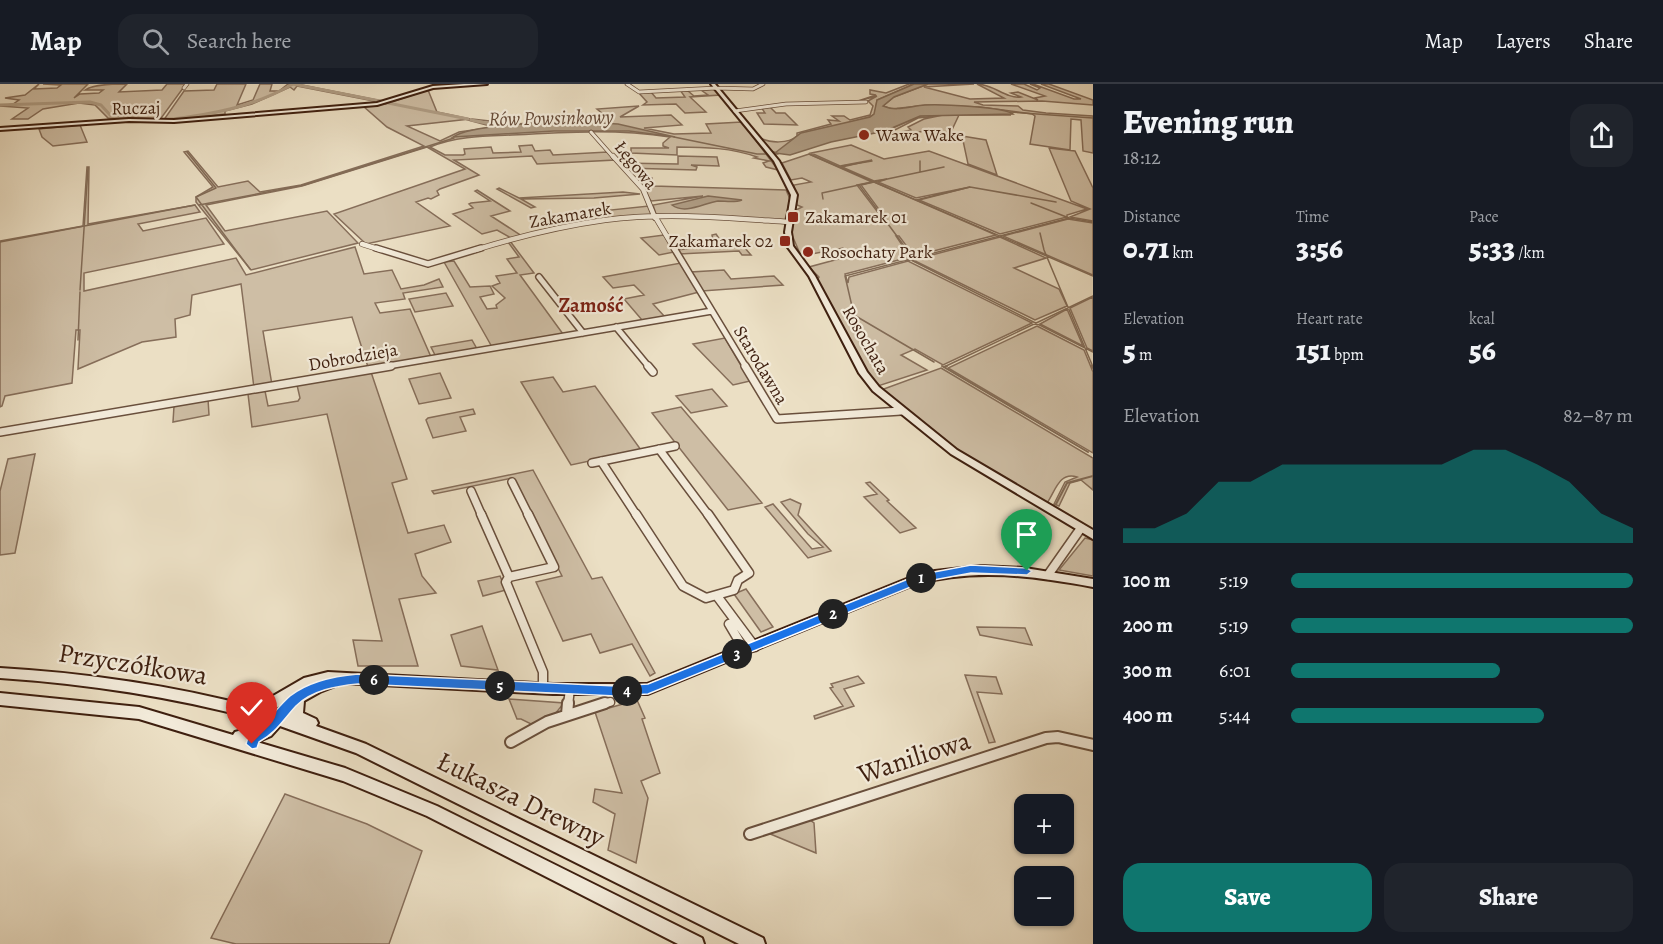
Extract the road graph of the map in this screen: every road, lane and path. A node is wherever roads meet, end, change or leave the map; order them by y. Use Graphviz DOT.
graph roads {
  1 [pos="187,84"];
  2 [pos="485,84"];
  3 [pos="627,84"];
  4 [pos="763,84"];
  5 [pos="715,87"];
  6 [pos="184,88"];
  7 [pos="867,102"];
  8 [pos="735,111"];
  9 [pos="0,129"];
  10 [pos="591,132"];
  11 [pos="655,218"];
  12 [pos="789,222"];
  13 [pos="362,244"];
  14 [pos="539,277"];
  15 [pos="712,311"];
  16 [pos="616,327"];
  17 [pos="583,333"];
  18 [pos="653,372"];
  19 [pos="902,411"];
  20 [pos="0,432"];
  21 [pos="675,446"];
  22 [pos="659,449"];
  23 [pos="602,461"];
  24 [pos="592,463"];
  25 [pos="512,482"];
  26 [pos="471,491"];
  27 [pos="1081,528"];
  28 [pos="1093,535"];
  29 [pos="1048,575"];
  30 [pos="509,578"];
  31 [pos="1093,583"];
  32 [pos="714,597"];
  33 [pos="750,649"];
  34 [pos="0,673"];
  35 [pos="543,688"];
  36 [pos="570,689"];
  37 [pos="292,696"];
  38 [pos="0,699"];
  39 [pos="610,702"];
  40 [pos="125,711"];
  41 [pos="567,714"];
  42 [pos="268,716"];
  43 [pos="316,731"];
  44 [pos="218,736"];
  45 [pos="253,742"];
  46 [pos="511,742"];
  47 [pos="1093,745"];
  48 [pos="750,834"];
  49 [pos="696,944"];
  50 [pos="757,944"];
  1 -- 6 [label="street"];
  2 -- 9 [label="street, Ruczaj"];
  3 -- 5 [label="street"];
  4 -- 5 [label="street"];
  5 -- 8 [label="street, Rosochata"];
  7 -- 8 [label="street"];
  8 -- 12 [label="street, Rosochata"];
  10 -- 11 [label="street, Łęgowa"];
  11 -- 12 [label="street, Zakamarek"];
  11 -- 13 [label="street, Zakamarek"];
  11 -- 15 [label="street, Starodawna"];
  12 -- 19 [label="street, Rosochata"];
  14 -- 17 [label="street"];
  15 -- 16 [label="street, Dobrodzieja"];
  15 -- 19 [label="street, Starodawna"];
  16 -- 17 [label="street, Dobrodzieja"];
  16 -- 18 [label="street"];
  17 -- 20 [label="street, Dobrodzieja"];
  19 -- 27 [label="street, Rosochata"];
  21 -- 22 [label="street"];
  22 -- 23 [label="street"];
  22 -- 32 [label="street"];
  23 -- 24 [label="street"];
  23 -- 32 [label="street"];
  25 -- 30 [label="street"];
  26 -- 30 [label="street"];
  27 -- 28 [label="street, Rosochata"];
  27 -- 29 [label="street"];
  29 -- 31 [label="street"];
  29 -- 33 [label="street"];
  30 -- 35 [label="street"];
  32 -- 33 [label="street"];
  33 -- 36 [label="street"];
  34 -- 42 [label="street, Przyczółkowa"];
  35 -- 36 [label="street"];
  35 -- 37 [label="street"];
  36 -- 41 [label="street"];
  37 -- 42 [label="street"];
  37 -- 42 [label="street"];
  37 -- 43 [label="street"];
  38 -- 40 [label="street, Przyczółkowa"];
  39 -- 41 [label="street"];
  40 -- 44 [label="street, Przyczółkowa"];
  40 -- 45 [label="street"];
  41 -- 46 [label="street"];
  42 -- 43 [label="street, Łukasza Drewny"];
  42 -- 45 [label="street"];
  43 -- 50 [label="street, Łukasza Drewny"];
  44 -- 45 [label="street, Łukasza Drewny"];
  45 -- 49 [label="street, Łukasza Drewny"];
  47 -- 48 [label="street, Waniliowa"];
}
